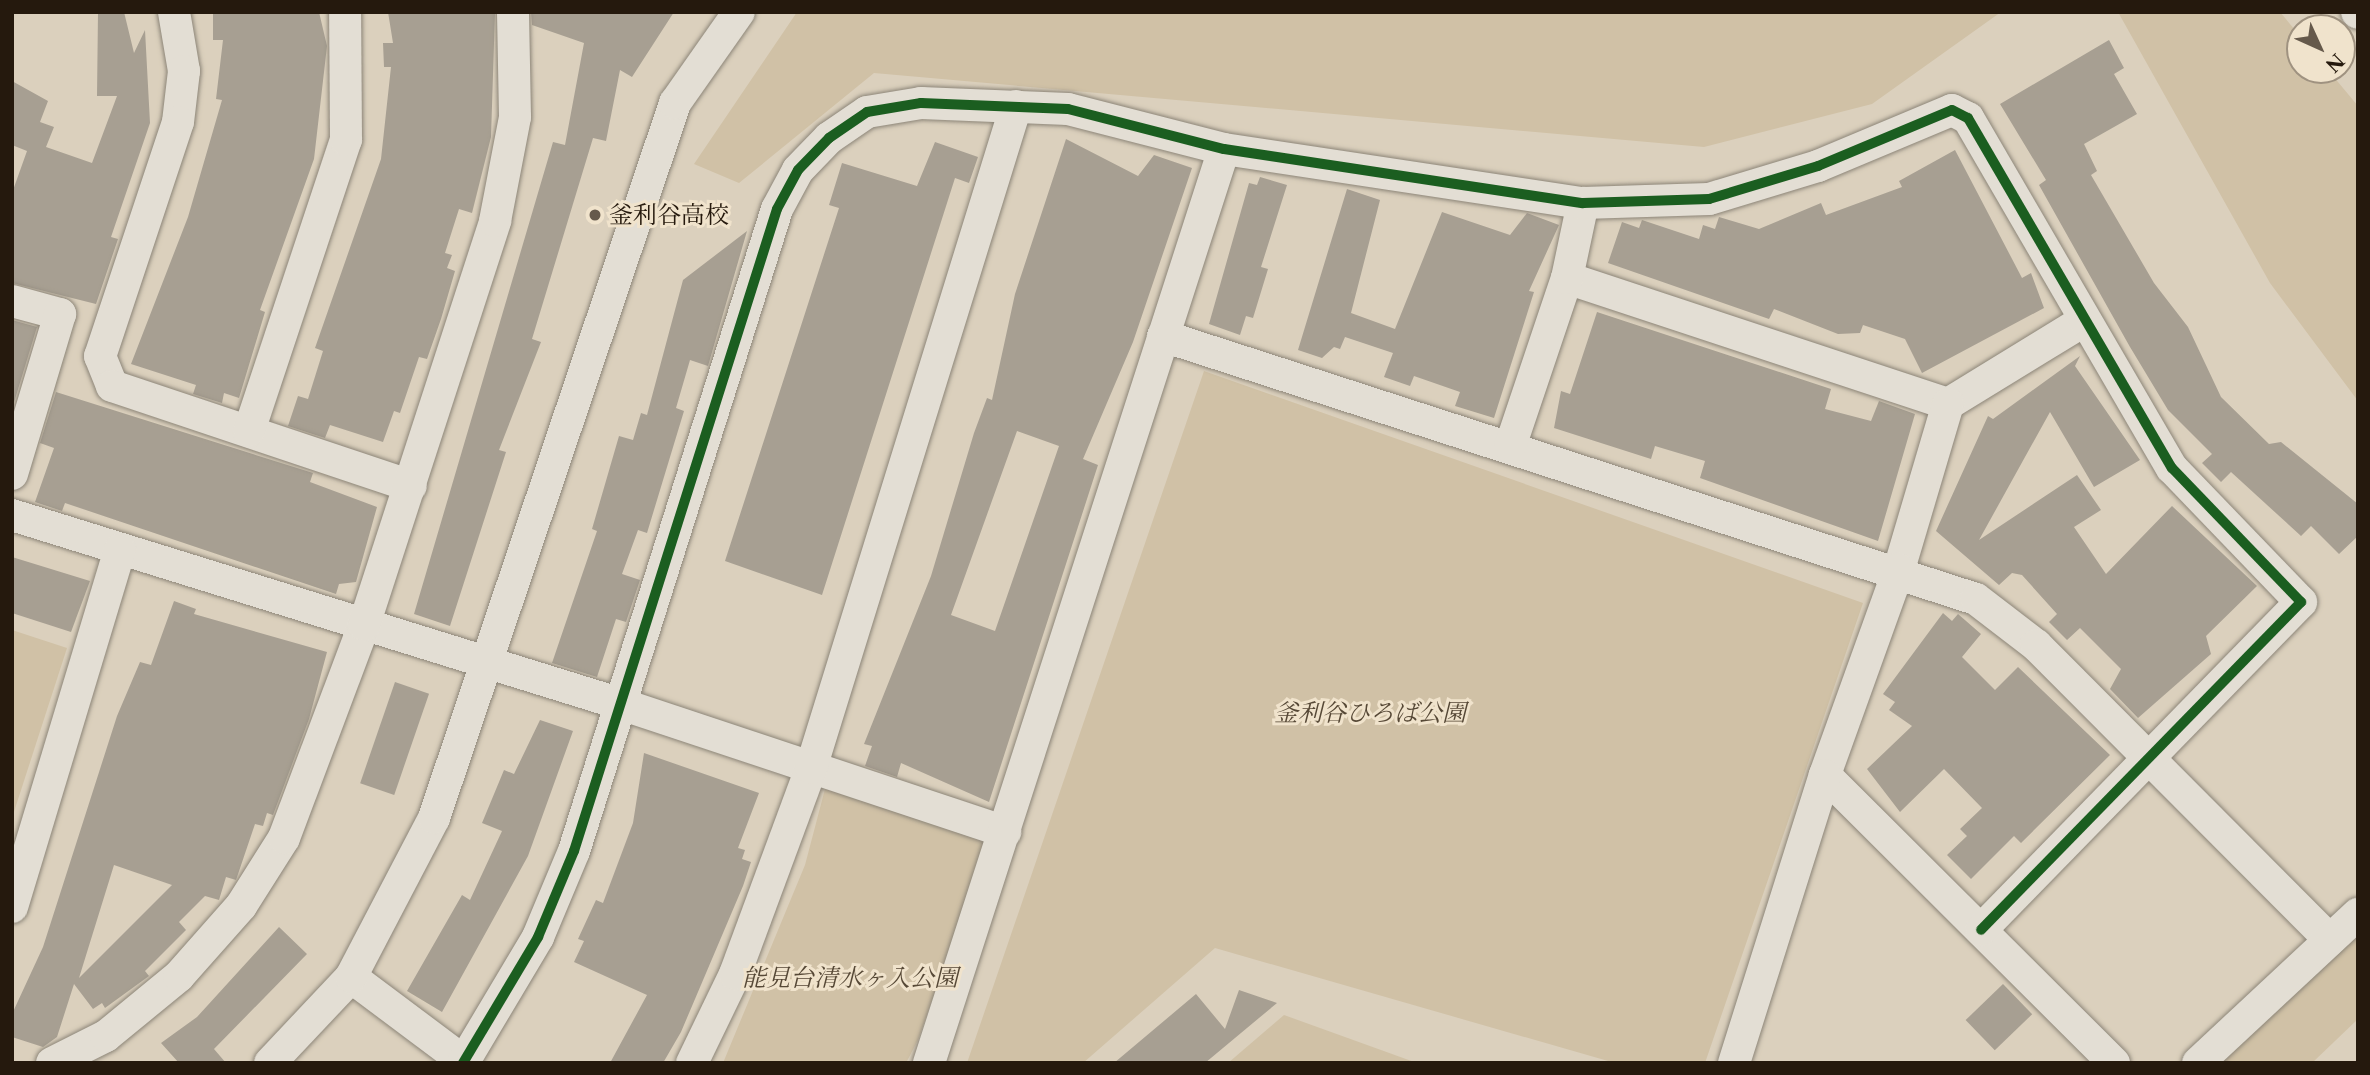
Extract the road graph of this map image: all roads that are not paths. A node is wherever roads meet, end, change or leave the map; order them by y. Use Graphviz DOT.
graph roads {
  1 [pos="174,12"];
  2 [pos="345,12"];
  3 [pos="513,12"];
  4 [pos="739,12"];
  5 [pos="1016,106"];
  6 [pos="1224,149"];
  7 [pos="1583,204"];
  8 [pos="1567,278"];
  9 [pos="12,301"];
  10 [pos="2085,320"];
  11 [pos="1163,336"];
  12 [pos="1948,404"];
  13 [pos="249,430"];
  14 [pos="1510,447"];
  15 [pos="12,474"];
  16 [pos="411,486"];
  17 [pos="12,516"];
  18 [pos="120,550"];
  19 [pos="1899,569"];
  20 [pos="363,625"];
  21 [pos="485,666"];
  22 [pos="621,704"];
  23 [pos="2145,760"];
  24 [pos="811,768"];
  25 [pos="1825,775"];
  26 [pos="1005,832"];
  27 [pos="12,907"];
  28 [pos="2358,914"];
  29 [pos="1981,930"];
  30 [pos="2330,940"];
  31 [pos="351,978"];
  32 [pos="464,1062"];
  33 [pos="52,1063"];
  34 [pos="270,1063"];
  35 [pos="692,1063"];
  36 [pos="929,1063"];
  37 [pos="1734,1063"];
  38 [pos="2114,1063"];
  39 [pos="2198,1063"];
  1 -- 13 [label="street"];
  2 -- 13 [label="street"];
  3 -- 16 [label="street"];
  4 -- 21 [label="street"];
  5 -- 6 [label="street"];
  5 -- 22 [label="street"];
  5 -- 24 [label="street"];
  6 -- 7 [label="street"];
  6 -- 11 [label="street"];
  7 -- 8 [label="street"];
  7 -- 10 [label="street"];
  8 -- 12 [label="street"];
  8 -- 14 [label="street"];
  9 -- 15 [label="street"];
  10 -- 12 [label="street"];
  10 -- 23 [label="street"];
  11 -- 14 [label="street"];
  11 -- 26 [label="street"];
  12 -- 19 [label="street"];
  13 -- 16 [label="street"];
  14 -- 19 [label="street"];
  16 -- 20 [label="street"];
  17 -- 18 [label="street"];
  18 -- 20 [label="street"];
  18 -- 27 [label="street"];
  19 -- 23 [label="street"];
  19 -- 25 [label="street"];
  20 -- 21 [label="street"];
  20 -- 33 [label="street"];
  21 -- 22 [label="street"];
  21 -- 31 [label="street"];
  22 -- 24 [label="street"];
  22 -- 32 [label="street"];
  23 -- 29 [label="street"];
  23 -- 30 [label="street"];
  24 -- 26 [label="street"];
  24 -- 35 [label="street"];
  25 -- 29 [label="street"];
  25 -- 37 [label="street"];
  26 -- 36 [label="street"];
  28 -- 30 [label="street"];
  29 -- 38 [label="street"];
  30 -- 39 [label="street"];
  31 -- 32 [label="street"];
  31 -- 34 [label="street"];
}
